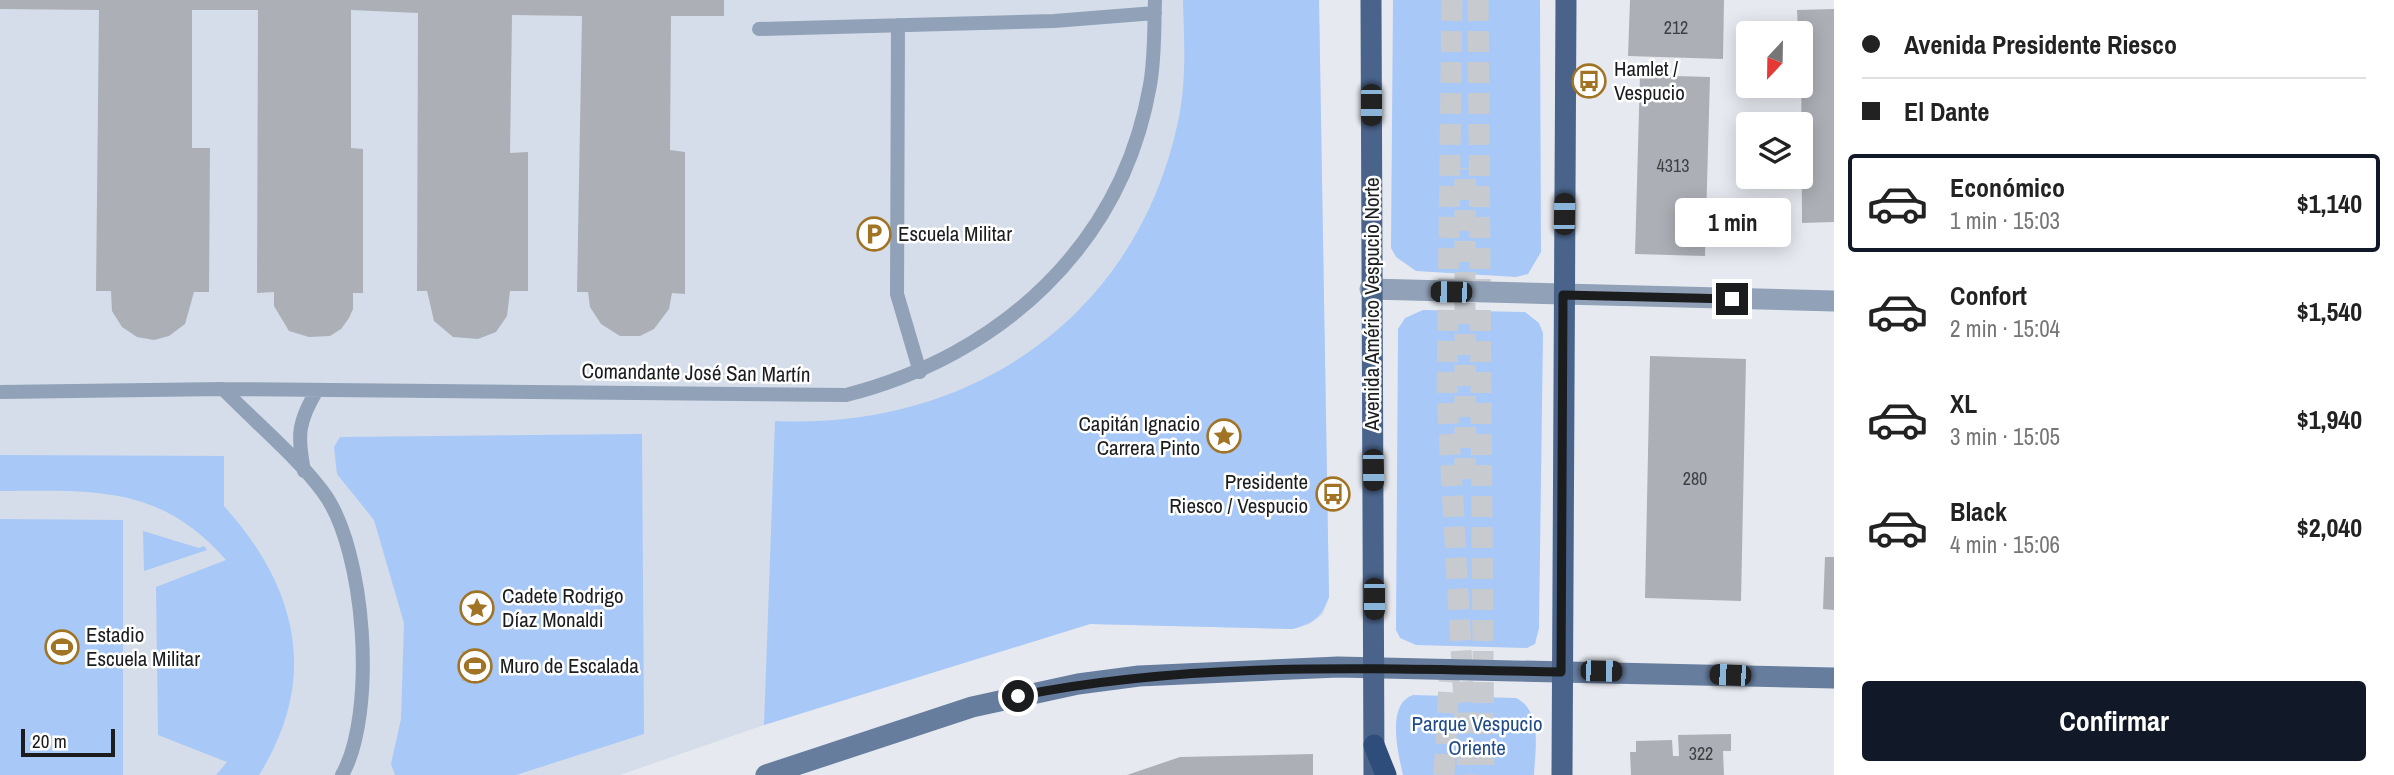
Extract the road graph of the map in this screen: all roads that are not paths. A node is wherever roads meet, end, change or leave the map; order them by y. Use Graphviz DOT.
graph roads {
  1 [pos="1371,0"];
  2 [pos="1566,0"];
  3 [pos="1155,7"];
  4 [pos="898,25"];
  5 [pos="759,29"];
  6 [pos="1370,289"];
  7 [pos="1563,295"];
  8 [pos="1834,301"];
  9 [pos="920,372"];
  10 [pos="223,389"];
  11 [pos="317,390"];
  12 [pos="0,392"];
  13 [pos="304,472"];
  14 [pos="1374,667"];
  15 [pos="1561,672"];
  16 [pos="1834,678"];
  17 [pos="1374,745"];
  18 [pos="342,775"];
  19 [pos="766,775"];
  20 [pos="1374,775"];
  21 [pos="1386,775"];
  22 [pos="1562,775"];
  1 -- 6 [label="main road, Avenida Américo Vespucio Norte"];
  2 -- 7 [label="main road"];
  3 -- 4 [label="lane"];
  3 -- 9 [label="lane, Comandante José San Martín"];
  4 -- 5 [label="lane"];
  4 -- 9 [label="lane"];
  6 -- 7 [label="street"];
  6 -- 14 [label="main road, Avenida Américo Vespucio Norte"];
  7 -- 8 [label="street"];
  7 -- 15 [label="main road"];
  9 -- 11 [label="lane, Comandante José San Martín"];
  10 -- 11 [label="lane, Comandante José San Martín"];
  10 -- 12 [label="lane, Comandante José San Martín"];
  10 -- 13 [label="lane"];
  11 -- 13 [label="lane"];
  13 -- 18 [label="lane"];
  14 -- 15 [label="main road"];
  14 -- 17 [label="main road, Avenida Américo Vespucio Norte"];
  14 -- 19 [label="main road"];
  15 -- 16 [label="main road"];
  15 -- 22 [label="main road"];
  17 -- 20 [label="main road, Avenida Américo Vespucio Norte"];
  17 -- 21 [label="highway"];
}
